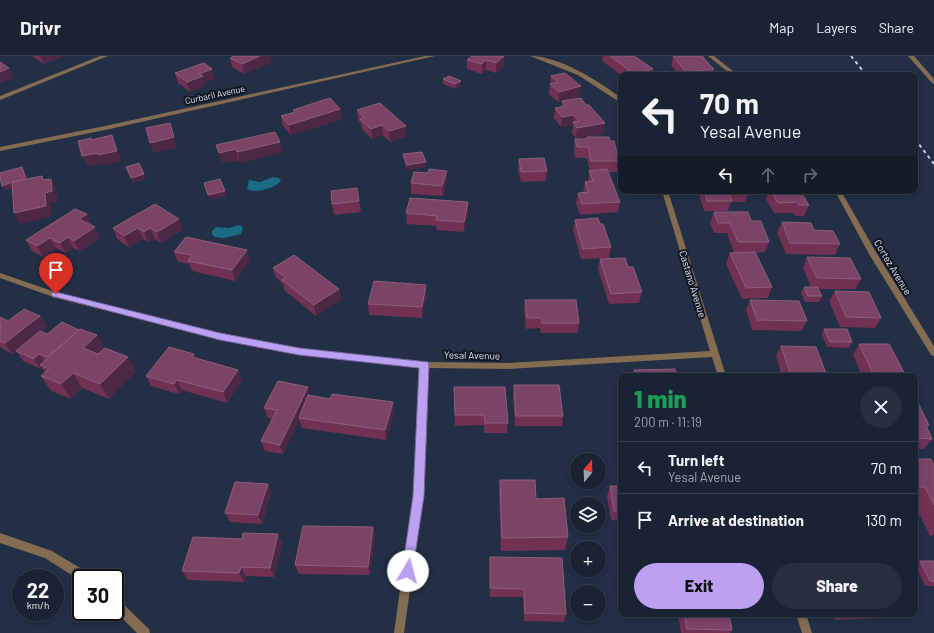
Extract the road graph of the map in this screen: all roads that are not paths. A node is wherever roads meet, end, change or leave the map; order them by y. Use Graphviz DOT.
graph roads {
  1 [pos="105,56"];
  2 [pos="432,56"];
  3 [pos="533,56"];
  4 [pos="711,56"];
  5 [pos="911,56"];
  6 [pos="731,72"];
  7 [pos="934,82"];
  8 [pos="0,98"];
  9 [pos="618,99"];
  10 [pos="0,149"];
  11 [pos="666,194"];
  12 [pos="840,194"];
  13 [pos="0,275"];
  14 [pos="934,352"];
  15 [pos="715,354"];
  16 [pos="424,365"];
  17 [pos="721,373"];
  18 [pos="0,538"];
  19 [pos="72,569"];
  20 [pos="124,613"];
  21 [pos="802,617"];
  22 [pos="145,633"];
  23 [pos="399,633"];
  24 [pos="807,633"];
  1 -- 8 [label="street"];
  2 -- 10 [label="street, Curbaril Avenue"];
  3 -- 9 [label="street"];
  4 -- 6 [label="street"];
  5 -- 7 [label="street"];
  11 -- 15 [label="street, Castano Avenue"];
  12 -- 14 [label="street, Cortez Avenue"];
  13 -- 16 [label="street, Yesal Avenue"];
  15 -- 16 [label="street, Yesal Avenue"];
  15 -- 17 [label="street, Castano Avenue"];
  16 -- 23 [label="street"];
  18 -- 19 [label="street"];
  20 -- 22 [label="street"];
  21 -- 24 [label="street"];
}
